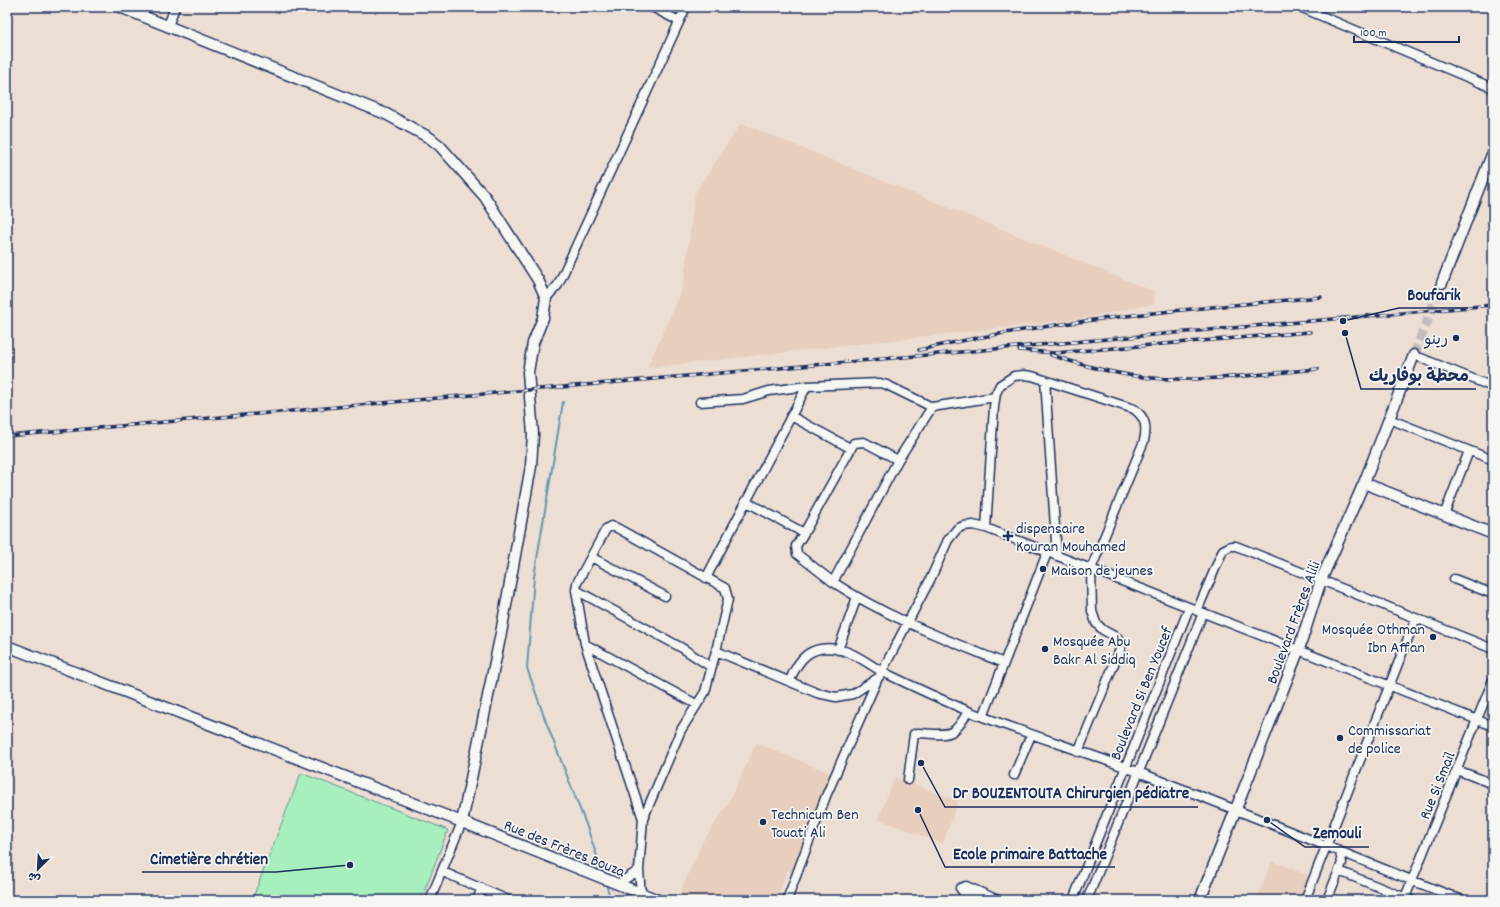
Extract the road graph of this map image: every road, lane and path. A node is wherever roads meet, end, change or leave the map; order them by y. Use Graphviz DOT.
graph roads {
  1 [pos="120,7"];
  2 [pos="175,7"];
  3 [pos="652,7"];
  4 [pos="686,7"];
  5 [pos="1300,7"];
  6 [pos="679,21"];
  7 [pos="168,26"];
  8 [pos="1493,88"];
  9 [pos="1493,152"];
  10 [pos="1442,283"];
  11 [pos="546,298"];
  12 [pos="1418,356"];
  13 [pos="1045,380"];
  14 [pos="807,386"];
  15 [pos="1493,387"];
  16 [pos="995,397"];
  17 [pos="700,402"];
  18 [pos="932,407"];
  19 [pos="791,416"];
  20 [pos="1389,419"];
  21 [pos="850,448"];
  22 [pos="1468,451"];
  23 [pos="898,460"];
  24 [pos="1493,460"];
  25 [pos="1364,482"];
  26 [pos="745,501"];
  27 [pos="1444,515"];
  28 [pos="983,527"];
  29 [pos="804,532"];
  30 [pos="1493,534"];
  31 [pos="1047,553"];
  32 [pos="1057,556"];
  33 [pos="591,557"];
  34 [pos="1091,569"];
  35 [pos="706,578"];
  36 [pos="1454,579"];
  37 [pos="1322,580"];
  38 [pos="833,582"];
  39 [pos="576,590"];
  40 [pos="1493,594"];
  41 [pos="665,596"];
  42 [pos="857,597"];
  43 [pos="1189,608"];
  44 [pos="1200,612"];
  45 [pos="1416,618"];
  46 [pos="906,623"];
  47 [pos="585,644"];
  48 [pos="7,646"];
  49 [pos="1299,649"];
  50 [pos="1493,649"];
  51 [pos="838,650"];
  52 [pos="716,651"];
  53 [pos="1004,663"];
  54 [pos="711,667"];
  55 [pos="881,674"];
  56 [pos="790,680"];
  57 [pos="1493,680"];
  58 [pos="1389,685"];
  59 [pos="696,704"];
  60 [pos="968,711"];
  61 [pos="983,717"];
  62 [pos="1477,720"];
  63 [pos="1493,726"];
  64 [pos="1031,735"];
  65 [pos="1078,752"];
  66 [pos="1125,768"];
  67 [pos="1457,770"];
  68 [pos="1138,773"];
  69 [pos="1014,775"];
  70 [pos="908,780"];
  71 [pos="1493,784"];
  72 [pos="1235,810"];
  73 [pos="643,819"];
  74 [pos="462,822"];
  75 [pos="1327,846"];
  76 [pos="1340,852"];
  77 [pos="639,870"];
  78 [pos="1339,871"];
  79 [pos="442,872"];
  80 [pos="1412,880"];
  81 [pos="614,883"];
  82 [pos="482,888"];
  83 [pos="641,894"];
  84 [pos="1407,899"];
  85 [pos="430,900"];
  86 [pos="477,900"];
  87 [pos="508,900"];
  88 [pos="658,900"];
  89 [pos="787,900"];
  90 [pos="982,900"];
  91 [pos="998,900"];
  92 [pos="1073,900"];
  93 [pos="1087,900"];
  94 [pos="1200,900"];
  95 [pos="1306,900"];
  96 [pos="1327,900"];
  97 [pos="1462,900"];
  1 -- 7 [label="main road"];
  2 -- 7 [label="street"];
  3 -- 6 [label="street"];
  4 -- 6 [label="street"];
  5 -- 8 [label="street"];
  6 -- 11 [label="street"];
  7 -- 11 [label="main road"];
  9 -- 10 [label="main road"];
  11 -- 74 [label="main road"];
  12 -- 15 [label="street"];
  12 -- 20 [label="main road, Boulevard Frères Alili"];
  13 -- 16 [label="street"];
  13 -- 32 [label="street"];
  13 -- 34 [label="street"];
  14 -- 17 [label="street"];
  14 -- 18 [label="street"];
  14 -- 19 [label="street"];
  16 -- 18 [label="street"];
  16 -- 28 [label="street"];
  18 -- 23 [label="street"];
  19 -- 21 [label="street"];
  19 -- 26 [label="street"];
  20 -- 22 [label="street"];
  20 -- 25 [label="main road, Boulevard Frères Alili"];
  21 -- 23 [label="street"];
  21 -- 29 [label="street"];
  22 -- 24 [label="street"];
  22 -- 27 [label="street"];
  23 -- 38 [label="street"];
  25 -- 27 [label="main road"];
  25 -- 37 [label="main road, Boulevard Frères Alili"];
  26 -- 29 [label="street"];
  26 -- 35 [label="street"];
  27 -- 30 [label="main road"];
  28 -- 31 [label="street"];
  28 -- 46 [label="street"];
  29 -- 38 [label="street"];
  31 -- 32 [label="street"];
  31 -- 53 [label="street"];
  32 -- 34 [label="street"];
  33 -- 35 [label="street"];
  33 -- 39 [label="street"];
  33 -- 41 [label="street"];
  34 -- 43 [label="street"];
  34 -- 65 [label="street"];
  35 -- 52 [label="street"];
  36 -- 40 [label="street"];
  37 -- 44 [label="street, Boulevard Si Ben Youcef"];
  37 -- 45 [label="street"];
  37 -- 49 [label="main road, Boulevard Frères Alili"];
  38 -- 42 [label="street"];
  39 -- 47 [label="street"];
  39 -- 54 [label="street"];
  42 -- 46 [label="street"];
  42 -- 51 [label="street"];
  43 -- 44 [label="street"];
  43 -- 66 [label="street, Boulevard Si Ben Youcef"];
  44 -- 49 [label="street"];
  44 -- 68 [label="street, Boulevard Si Ben Youcef"];
  45 -- 50 [label="street"];
  45 -- 58 [label="street"];
  46 -- 53 [label="street"];
  46 -- 55 [label="street"];
  47 -- 59 [label="street"];
  47 -- 73 [label="street"];
  48 -- 74 [label="main road, Rue des Frères Bouza"];
  49 -- 58 [label="street"];
  49 -- 72 [label="main road, Boulevard Frères Alili"];
  51 -- 55 [label="street"];
  51 -- 56 [label="street"];
  52 -- 54 [label="street"];
  52 -- 56 [label="street"];
  53 -- 61 [label="street"];
  54 -- 59 [label="street"];
  55 -- 56 [label="street"];
  55 -- 60 [label="street"];
  55 -- 89 [label="street"];
  57 -- 62 [label="street, Rue Si Smaïl"];
  58 -- 62 [label="street"];
  58 -- 75 [label="street"];
  59 -- 73 [label="street"];
  60 -- 61 [label="street"];
  60 -- 70 [label="street"];
  61 -- 64 [label="street"];
  62 -- 63 [label="street"];
  62 -- 67 [label="street, Rue Si Smaïl"];
  64 -- 65 [label="street"];
  64 -- 69 [label="street"];
  65 -- 66 [label="street"];
  66 -- 68 [label="street"];
  66 -- 92 [label="street, Boulevard Si Ben Youcef"];
  67 -- 71 [label="street"];
  67 -- 80 [label="street, Rue Si Smaïl"];
  68 -- 72 [label="street"];
  68 -- 93 [label="street, Boulevard Si Ben Youcef"];
  72 -- 75 [label="street"];
  72 -- 94 [label="main road, Boulevard Frères Alili"];
  73 -- 77 [label="street"];
  74 -- 79 [label="street"];
  74 -- 81 [label="main road, Rue des Frères Bouza"];
  75 -- 76 [label="street"];
  75 -- 95 [label="street"];
  76 -- 78 [label="street"];
  76 -- 80 [label="street"];
  77 -- 81 [label="street"];
  77 -- 83 [label="street"];
  78 -- 84 [label="street"];
  78 -- 96 [label="street"];
  79 -- 82 [label="street"];
  79 -- 85 [label="street"];
  80 -- 84 [label="street, Rue Si Smaïl"];
  80 -- 97 [label="street"];
  81 -- 83 [label="main road, Rue des Frères Bouza"];
  82 -- 86 [label="street"];
  82 -- 87 [label="street"];
  83 -- 88 [label="main road, Rue des Frères Bouza"];
  90 -- 91 [label="street"];
}
